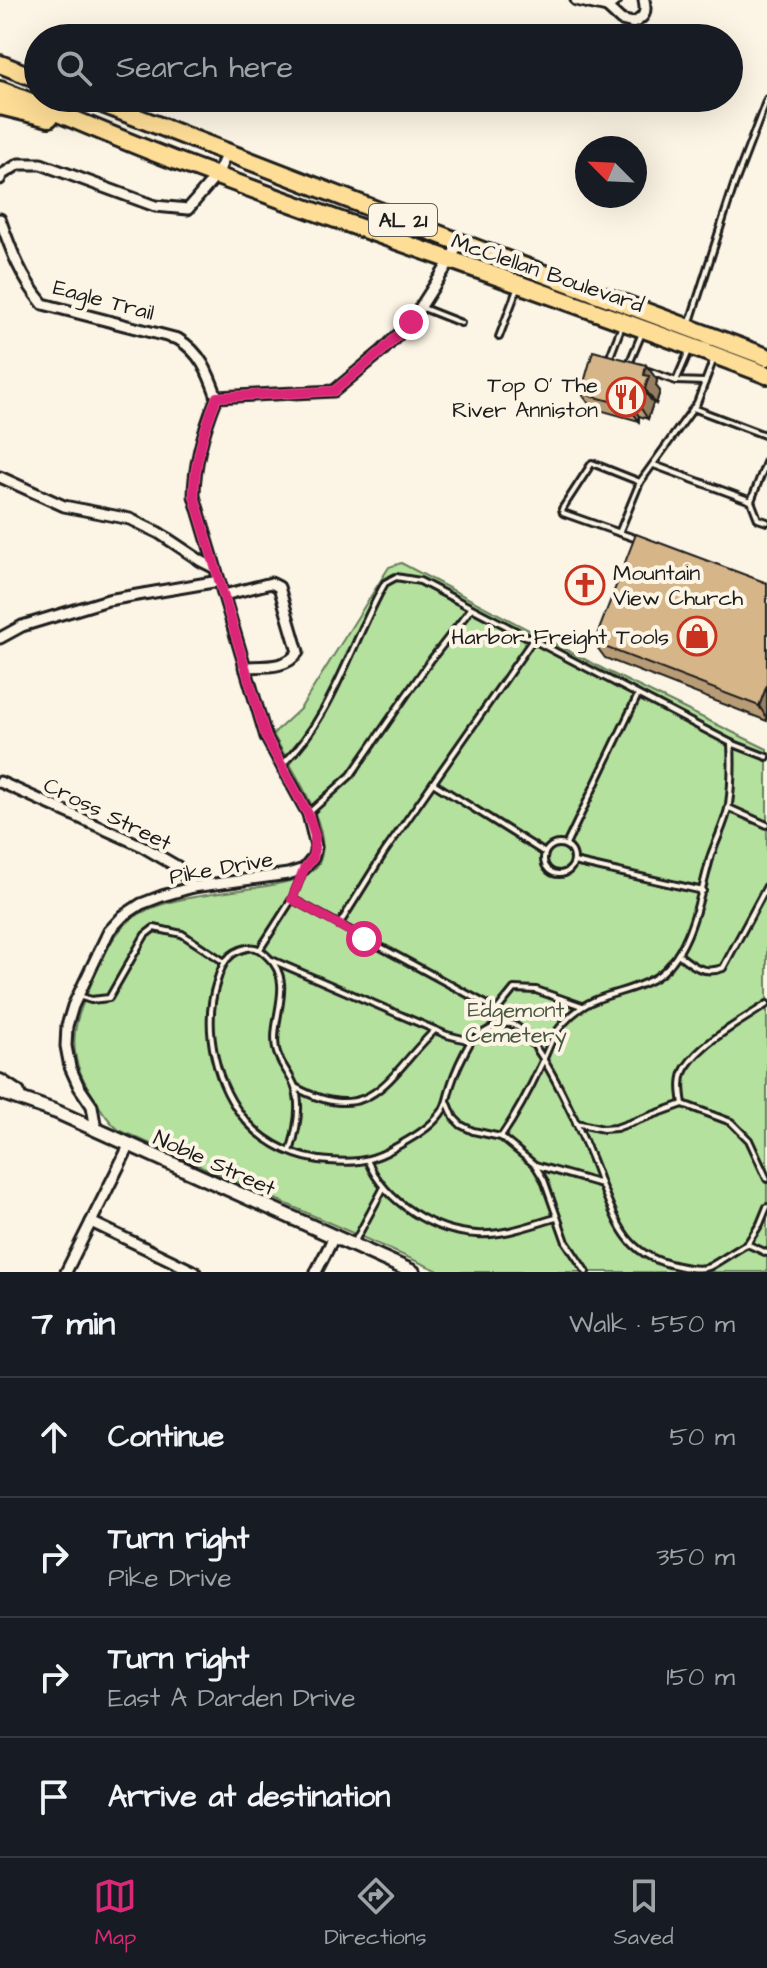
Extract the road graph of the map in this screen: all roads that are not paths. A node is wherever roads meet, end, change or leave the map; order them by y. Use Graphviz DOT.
graph roads {
  1 [pos="576,0"];
  2 [pos="644,0"];
  3 [pos="612,3"];
  4 [pos="0,64"];
  5 [pos="24,73"];
  6 [pos="0,90"];
  7 [pos="767,99"];
  8 [pos="24,100"];
  9 [pos="0,106"];
  10 [pos="55,112"];
  11 [pos="123,112"];
  12 [pos="110,134"];
  13 [pos="227,153"];
  14 [pos="217,175"];
  15 [pos="0,179"];
  16 [pos="0,219"];
  17 [pos="459,242"];
  18 [pos="450,261"];
  19 [pos="519,285"];
  20 [pos="421,307"];
  21 [pos="624,322"];
  22 [pos="461,323"];
  23 [pos="688,328"];
  24 [pos="644,329"];
  25 [pos="499,337"];
  26 [pos="691,345"];
  27 [pos="715,354"];
  28 [pos="767,357"];
  29 [pos="601,359"];
  30 [pos="609,359"];
  31 [pos="629,364"];
  32 [pos="767,375"];
  33 [pos="676,381"];
  34 [pos="705,382"];
  35 [pos="217,397"];
  36 [pos="693,408"];
  37 [pos="767,436"];
  38 [pos="767,460"];
  39 [pos="654,465"];
  40 [pos="0,477"];
  41 [pos="640,482"];
  42 [pos="751,501"];
  43 [pos="767,522"];
  44 [pos="619,533"];
  45 [pos="642,541"];
  46 [pos="215,568"];
  47 [pos="219,581"];
  48 [pos="224,595"];
  49 [pos="470,610"];
  50 [pos="0,638"];
  51 [pos="532,641"];
  52 [pos="244,667"];
  53 [pos="638,695"];
  54 [pos="731,743"];
  55 [pos="767,757"];
  56 [pos="281,766"];
  57 [pos="0,782"];
  58 [pos="433,783"];
  59 [pos="729,808"];
  60 [pos="308,814"];
  61 [pos="767,825"];
  62 [pos="566,845"];
  63 [pos="545,853"];
  64 [pos="574,862"];
  65 [pos="304,869"];
  66 [pos="767,886"];
  67 [pos="193,887"];
  68 [pos="703,891"];
  69 [pos="292,899"];
  70 [pos="339,925"];
  71 [pos="260,949"];
  72 [pos="677,954"];
  73 [pos="272,960"];
  74 [pos="223,961"];
  75 [pos="78,996"];
  76 [pos="767,1004"];
  77 [pos="583,1006"];
  78 [pos="497,1010"];
  79 [pos="508,1023"];
  80 [pos="435,1030"];
  81 [pos="471,1041"];
  82 [pos="543,1061"];
  83 [pos="0,1081"];
  84 [pos="295,1087"];
  85 [pos="0,1092"];
  86 [pos="447,1100"];
  87 [pos="34,1103"];
  88 [pos="683,1104"];
  89 [pos="576,1123"];
  90 [pos="96,1130"];
  91 [pos="501,1137"];
  92 [pos="129,1146"];
  93 [pos="290,1152"];
  94 [pos="368,1162"];
  95 [pos="535,1165"];
  96 [pos="767,1179"];
  97 [pos="601,1184"];
  98 [pos="383,1189"];
  99 [pos="767,1207"];
  100 [pos="556,1218"];
  101 [pos="91,1222"];
  102 [pos="334,1237"];
  103 [pos="747,1244"];
  104 [pos="353,1245"];
  105 [pos="767,1253"];
  106 [pos="706,1270"];
  107 [pos="66,1272"];
  108 [pos="195,1272"];
  109 [pos="316,1272"];
  110 [pos="413,1272"];
  111 [pos="586,1272"];
  1 -- 3 [label="street"];
  2 -- 3 [label="street"];
  4 -- 5 [label="highway"];
  6 -- 8 [label="highway, McClellan Boulevard / AL 21"];
  7 -- 23 [label="lane"];
  9 -- 12 [label="highway"];
  10 -- 12 [label="highway, McClellan Boulevard / AL 21"];
  11 -- 13 [label="highway, McClellan Boulevard / AL 21"];
  12 -- 14 [label="highway, McClellan Boulevard / AL 21"];
  13 -- 14 [label="street"];
  13 -- 17 [label="highway, McClellan Boulevard / AL 21"];
  14 -- 15 [label="street"];
  14 -- 18 [label="highway, McClellan Boulevard / AL 21"];
  16 -- 35 [label="street, Eagle Trail"];
  17 -- 18 [label="street"];
  17 -- 23 [label="highway, McClellan Boulevard / AL 21"];
  18 -- 19 [label="highway, McClellan Boulevard / AL 21"];
  18 -- 20 [label="street"];
  19 -- 21 [label="highway, McClellan Boulevard / AL 21"];
  19 -- 25 [label="lane"];
  20 -- 22 [label="lane"];
  20 -- 35 [label="street"];
  21 -- 24 [label="highway, McClellan Boulevard / AL 21"];
  21 -- 30 [label="lane"];
  23 -- 28 [label="highway, McClellan Boulevard / AL 21"];
  24 -- 26 [label="highway, McClellan Boulevard / AL 21"];
  24 -- 31 [label="lane"];
  26 -- 27 [label="highway, McClellan Boulevard / AL 21"];
  26 -- 33 [label="lane"];
  27 -- 32 [label="highway, McClellan Boulevard / AL 21"];
  27 -- 34 [label="lane"];
  29 -- 30 [label="lane"];
  30 -- 31 [label="lane"];
  31 -- 33 [label="lane"];
  33 -- 34 [label="lane"];
  34 -- 36 [label="lane"];
  35 -- 46 [label="street, Pike Drive"];
  36 -- 37 [label="lane"];
  36 -- 39 [label="lane"];
  38 -- 42 [label="lane"];
  39 -- 41 [label="lane"];
  39 -- 42 [label="lane"];
  40 -- 46 [label="street"];
  41 -- 44 [label="lane"];
  41 -- 44 [label="lane"];
  42 -- 43 [label="lane"];
  44 -- 45 [label="lane"];
  46 -- 47 [label="street, Pike Drive"];
  47 -- 48 [label="street, Pike Drive"];
  47 -- 50 [label="street"];
  48 -- 52 [label="street, Pike Drive"];
  48 -- 52 [label="street"];
  49 -- 51 [label="lane"];
  49 -- 56 [label="lane"];
  49 -- 60 [label="lane"];
  51 -- 53 [label="lane"];
  51 -- 58 [label="lane"];
  52 -- 56 [label="street, Pike Drive"];
  53 -- 54 [label="lane"];
  53 -- 62 [label="lane"];
  54 -- 55 [label="lane"];
  54 -- 59 [label="lane"];
  56 -- 60 [label="street, Pike Drive"];
  57 -- 67 [label="street, Cross Street"];
  58 -- 63 [label="lane"];
  58 -- 70 [label="lane"];
  59 -- 61 [label="lane"];
  59 -- 68 [label="lane"];
  60 -- 65 [label="street, Pike Drive"];
  62 -- 63 [label="lane"];
  62 -- 64 [label="lane"];
  63 -- 64 [label="lane"];
  64 -- 68 [label="lane"];
  65 -- 67 [label="street, Pike Drive"];
  65 -- 69 [label="lane"];
  66 -- 72 [label="lane"];
  67 -- 75 [label="street, Pike Drive"];
  68 -- 72 [label="lane"];
  69 -- 70 [label="lane"];
  69 -- 71 [label="lane"];
  70 -- 78 [label="lane"];
  71 -- 73 [label="lane"];
  71 -- 74 [label="lane"];
  72 -- 77 [label="lane"];
  73 -- 80 [label="lane"];
  73 -- 84 [label="lane"];
  74 -- 75 [label="lane"];
  74 -- 93 [label="lane"];
  75 -- 90 [label="street, Pike Drive"];
  76 -- 88 [label="lane"];
  77 -- 78 [label="lane"];
  77 -- 82 [label="lane"];
  78 -- 79 [label="lane"];
  79 -- 81 [label="lane"];
  79 -- 82 [label="lane"];
  80 -- 81 [label="lane"];
  80 -- 84 [label="lane"];
  81 -- 86 [label="lane"];
  82 -- 89 [label="lane"];
  82 -- 91 [label="lane"];
  83 -- 87 [label="main road"];
  84 -- 93 [label="lane"];
  85 -- 87 [label="main road, Noble Street"];
  86 -- 91 [label="lane"];
  86 -- 94 [label="lane"];
  87 -- 90 [label="main road, Noble Street"];
  88 -- 89 [label="lane"];
  88 -- 96 [label="lane"];
  89 -- 97 [label="lane"];
  90 -- 92 [label="main road, Noble Street"];
  91 -- 95 [label="lane"];
  92 -- 101 [label="street"];
  92 -- 102 [label="main road, Noble Street"];
  93 -- 94 [label="lane"];
  94 -- 98 [label="lane"];
  95 -- 97 [label="lane"];
  95 -- 100 [label="lane"];
  97 -- 106 [label="lane"];
  98 -- 100 [label="lane"];
  98 -- 104 [label="lane"];
  99 -- 103 [label="lane"];
  100 -- 111 [label="lane"];
  101 -- 107 [label="street"];
  101 -- 108 [label="street"];
  102 -- 104 [label="main road, Noble Street"];
  102 -- 109 [label="street"];
  103 -- 105 [label="lane"];
  103 -- 106 [label="lane"];
  104 -- 110 [label="main road, Noble Street"];
}
